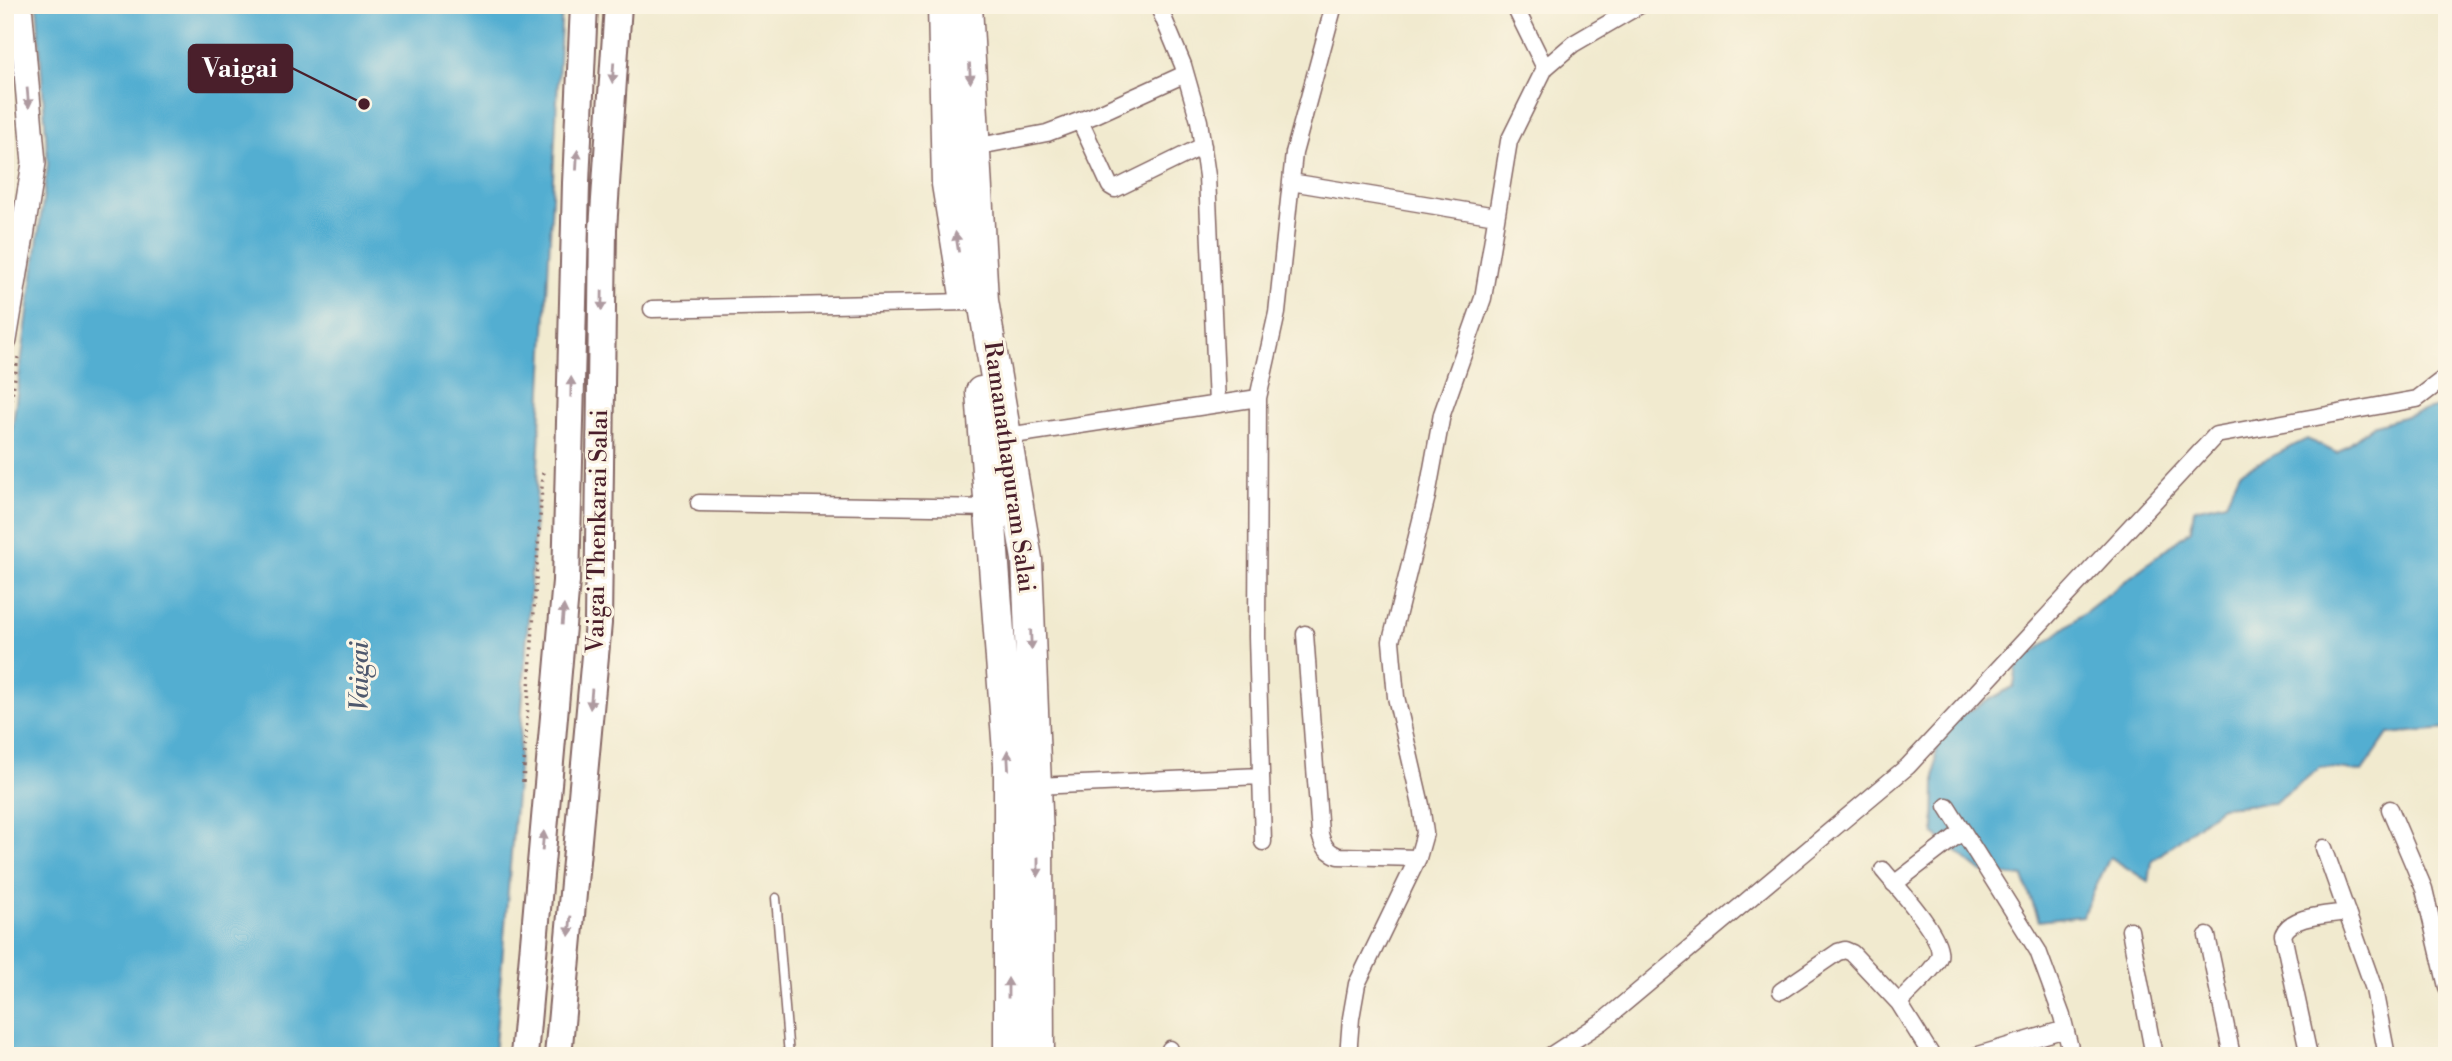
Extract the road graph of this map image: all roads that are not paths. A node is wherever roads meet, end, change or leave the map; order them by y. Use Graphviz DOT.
graph roads {
  1 [pos="20,5"];
  2 [pos="584,5"];
  3 [pos="618,5"];
  4 [pos="943,5"];
  5 [pos="967,5"];
  6 [pos="1158,5"];
  7 [pos="1334,5"];
  8 [pos="1514,5"];
  9 [pos="1640,5"];
  10 [pos="1545,68"];
  11 [pos="1185,74"];
  12 [pos="1080,121"];
  13 [pos="1203,146"];
  14 [pos="974,147"];
  15 [pos="1291,182"];
  16 [pos="1496,216"];
  17 [pos="967,302"];
  18 [pos="652,309"];
  19 [pos="5,340"];
  20 [pos="2447,376"];
  21 [pos="1258,398"];
  22 [pos="1217,404"];
  23 [pos="1007,436"];
  24 [pos="699,503"];
  25 [pos="990,508"];
  26 [pos="1306,634"];
  27 [pos="1261,776"];
  28 [pos="1037,786"];
  29 [pos="1947,806"];
  30 [pos="2390,809"];
  31 [pos="1963,831"];
  32 [pos="1263,842"];
  33 [pos="2324,848"];
  34 [pos="1418,858"];
  35 [pos="1883,870"];
  36 [pos="1894,884"];
  37 [pos="776,898"];
  38 [pos="2347,912"];
  39 [pos="2130,930"];
  40 [pos="2207,936"];
  41 [pos="2447,987"];
  42 [pos="1780,991"];
  43 [pos="1899,1003"];
  44 [pos="2065,1029"];
  45 [pos="524,1056"];
  46 [pos="558,1056"];
  47 [pos="789,1056"];
  48 [pos="1009,1056"];
  49 [pos="1039,1056"];
  50 [pos="1348,1056"];
  51 [pos="1550,1056"];
  52 [pos="1932,1056"];
  53 [pos="1975,1056"];
  54 [pos="2071,1056"];
  55 [pos="2154,1056"];
  56 [pos="2232,1056"];
  57 [pos="2309,1056"];
  58 [pos="2387,1056"];
  1 -- 19 [label="street, one-way"];
  45 -- 2 [label="main road, Vaigai Thenkarai Salai, one-way"];
  3 -- 46 [label="main road, Vaigai Thenkarai Salai, one-way"];
  17 -- 4 [label="highway, Ramanathapuram Salai, one-way"];
  5 -- 14 [label="highway, Ramanathapuram Salai, one-way"];
  6 -- 11 [label="street"];
  7 -- 15 [label="street"];
  8 -- 10 [label="street"];
  9 -- 10 [label="street"];
  10 -- 16 [label="street"];
  11 -- 12 [label="street"];
  11 -- 13 [label="street"];
  12 -- 13 [label="street"];
  12 -- 14 [label="street"];
  13 -- 22 [label="street"];
  14 -- 23 [label="highway, Ramanathapuram Salai"];
  15 -- 16 [label="street"];
  15 -- 21 [label="street"];
  16 -- 34 [label="street"];
  17 -- 18 [label="street"];
  17 -- 25 [label="highway, Ramanathapuram Salai"];
  20 -- 51 [label="street"];
  21 -- 22 [label="street"];
  21 -- 27 [label="street"];
  22 -- 23 [label="street"];
  23 -- 28 [label="highway, Ramanathapuram Salai, one-way"];
  24 -- 25 [label="street"];
  48 -- 25 [label="highway, Ramanathapuram Salai, one-way"];
  26 -- 34 [label="street"];
  27 -- 28 [label="street"];
  27 -- 32 [label="street"];
  28 -- 49 [label="highway, Ramanathapuram Salai, one-way"];
  29 -- 31 [label="street"];
  30 -- 41 [label="street"];
  31 -- 36 [label="street"];
  31 -- 44 [label="street"];
  33 -- 38 [label="street"];
  34 -- 50 [label="street"];
  35 -- 36 [label="street"];
  36 -- 43 [label="street"];
  37 -- 47 [label="lane"];
  38 -- 57 [label="street"];
  38 -- 58 [label="street"];
  39 -- 55 [label="street"];
  40 -- 56 [label="street"];
  42 -- 43 [label="street"];
  43 -- 52 [label="street"];
  44 -- 53 [label="street"];
  44 -- 54 [label="street"];
}
